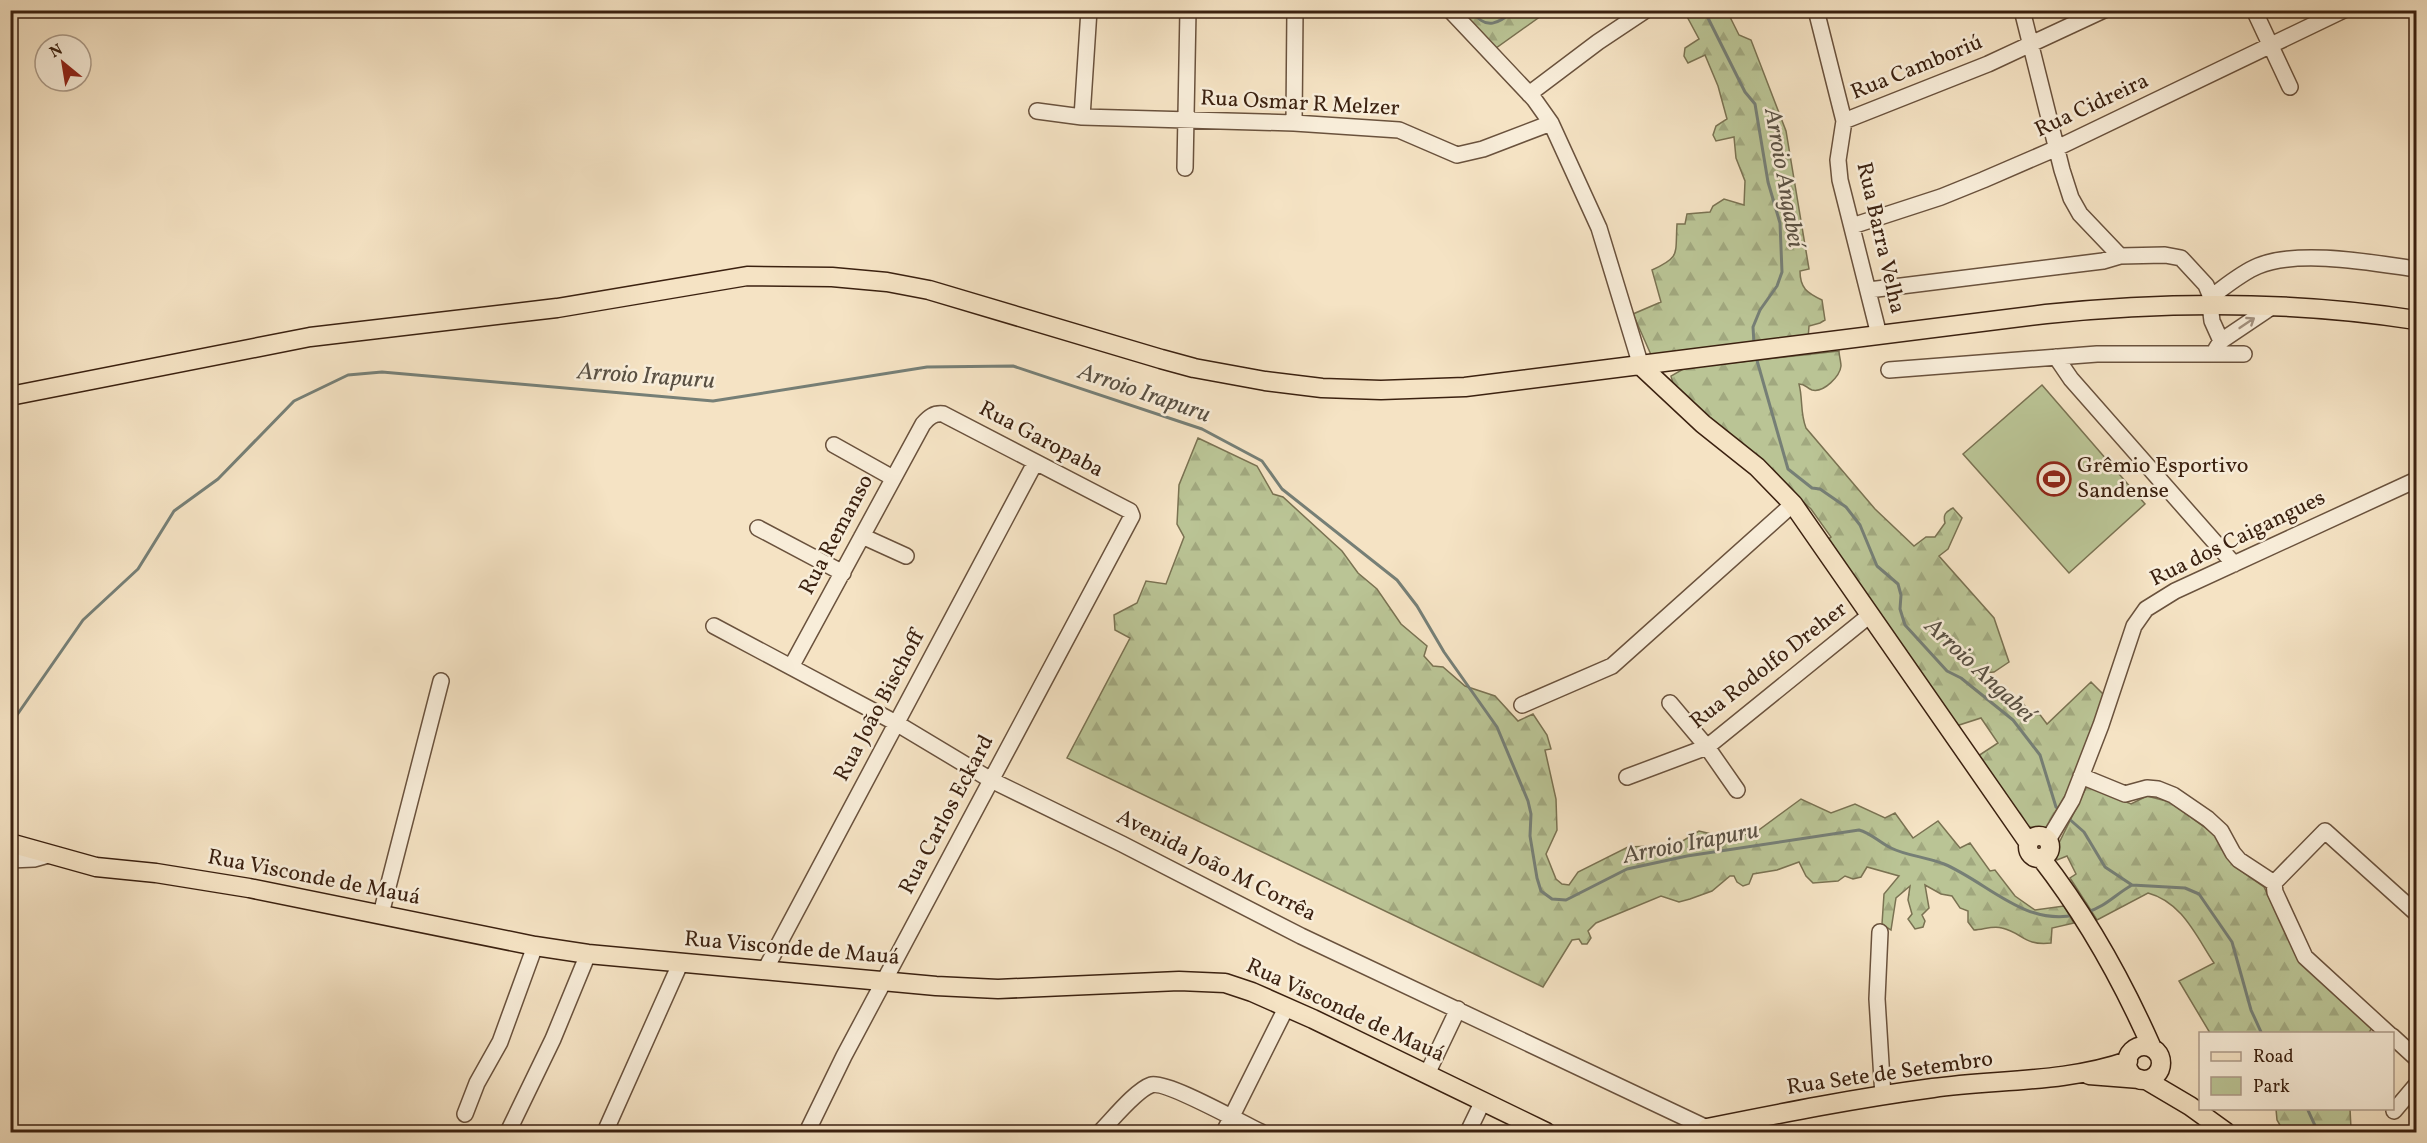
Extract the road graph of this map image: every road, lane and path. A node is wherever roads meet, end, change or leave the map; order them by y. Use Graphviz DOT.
graph roads {
  1 [pos="1089,10"];
  2 [pos="1188,10"];
  3 [pos="1294,10"];
  4 [pos="1450,10"];
  5 [pos="1646,10"];
  6 [pos="2022,10"];
  7 [pos="2104,10"];
  8 [pos="2254,10"];
  9 [pos="2344,10"];
  10 [pos="1816,11"];
  11 [pos="2031,44"];
  12 [pos="2271,46"];
  13 [pos="2290,87"];
  14 [pos="1529,94"];
  15 [pos="1037,111"];
  16 [pos="1082,117"];
  17 [pos="1186,121"];
  18 [pos="1844,121"];
  19 [pos="1294,123"];
  20 [pos="1551,123"];
  21 [pos="2057,148"];
  22 [pos="1185,168"];
  23 [pos="1852,226"];
  24 [pos="2120,256"];
  25 [pos="2416,269"];
  26 [pos="1869,290"];
  27 [pos="2211,301"];
  28 [pos="2273,306"];
  29 [pos="2416,320"];
  30 [pos="1879,335"];
  31 [pos="2217,347"];
  32 [pos="2244,354"];
  33 [pos="2056,357"];
  34 [pos="1641,366"];
  35 [pos="1889,370"];
  36 [pos="10,396"];
  37 [pos="923,424"];
  38 [pos="834,445"];
  39 [pos="1035,462"];
  40 [pos="893,478"];
  41 [pos="2416,480"];
  42 [pos="1793,504"];
  43 [pos="1131,521"];
  44 [pos="758,528"];
  45 [pos="862,536"];
  46 [pos="906,556"];
  47 [pos="2234,564"];
  48 [pos="843,573"];
  49 [pos="1870,615"];
  50 [pos="714,626"];
  51 [pos="791,668"];
  52 [pos="441,681"];
  53 [pos="1670,703"];
  54 [pos="1522,705"];
  55 [pos="896,723"];
  56 [pos="1707,747"];
  57 [pos="1627,777"];
  58 [pos="2081,777"];
  59 [pos="991,780"];
  60 [pos="1737,790"];
  61 [pos="10,843"];
  62 [pos="2048,845"];
  63 [pos="52,854"];
  64 [pos="10,860"];
  65 [pos="2274,883"];
  66 [pos="2416,913"];
  67 [pos="381,914"];
  68 [pos="1880,932"];
  69 [pos="535,946"];
  70 [pos="588,954"];
  71 [pos="680,964"];
  72 [pos="765,970"];
  73 [pos="884,981"];
  74 [pos="2130,1001"];
  75 [pos="1286,1008"];
  76 [pos="1458,1009"];
  77 [pos="2388,1032"];
  78 [pos="2394,1038"];
  79 [pos="2130,1056"];
  80 [pos="2157,1056"];
  81 [pos="2416,1058"];
  82 [pos="1427,1074"];
  83 [pos="2081,1074"];
  84 [pos="2143,1079"];
  85 [pos="2416,1085"];
  86 [pos="1883,1096"];
  87 [pos="1482,1103"];
  88 [pos="2190,1106"];
  89 [pos="2394,1111"];
  90 [pos="465,1114"];
  91 [pos="1231,1118"];
  92 [pos="1709,1131"];
  93 [pos="508,1132"];
  94 [pos="605,1132"];
  95 [pos="807,1132"];
  96 [pos="1100,1132"];
  97 [pos="1224,1132"];
  98 [pos="1261,1132"];
  99 [pos="1468,1132"];
  100 [pos="1546,1132"];
  101 [pos="2226,1132"];
  1 -- 16 [label="street"];
  2 -- 17 [label="street"];
  3 -- 19 [label="street"];
  4 -- 14 [label="street"];
  5 -- 14 [label="street"];
  6 -- 11 [label="street"];
  7 -- 11 [label="street, Rua Camboriú"];
  8 -- 12 [label="street"];
  9 -- 12 [label="street, Rua Cidreira"];
  10 -- 18 [label="street, Rua Barra Velha"];
  11 -- 18 [label="street, Rua Camboriú"];
  11 -- 21 [label="street"];
  12 -- 13 [label="street"];
  12 -- 21 [label="street, Rua Cidreira"];
  14 -- 20 [label="street"];
  15 -- 16 [label="street, Rua Osmar R Melzer"];
  16 -- 17 [label="street, Rua Osmar R Melzer"];
  17 -- 19 [label="street, Rua Osmar R Melzer"];
  17 -- 22 [label="street"];
  18 -- 23 [label="street, Rua Barra Velha"];
  19 -- 20 [label="street, Rua Osmar R Melzer"];
  20 -- 34 [label="street"];
  21 -- 23 [label="street, Rua Cidreira"];
  21 -- 24 [label="street"];
  23 -- 26 [label="street, Rua Barra Velha"];
  24 -- 26 [label="street"];
  24 -- 27 [label="street"];
  25 -- 27 [label="street"];
  26 -- 30 [label="street, Rua Barra Velha"];
  27 -- 28 [label="main road"];
  27 -- 30 [label="main road"];
  27 -- 31 [label="street"];
  28 -- 29 [label="main road"];
  31 -- 28 [label="street, one-way"];
  30 -- 34 [label="main road"];
  31 -- 32 [label="street"];
  31 -- 33 [label="street"];
  33 -- 35 [label="street"];
  33 -- 47 [label="street"];
  34 -- 36 [label="main road"];
  34 -- 42 [label="main road"];
  37 -- 39 [label="street, Rua Garopaba"];
  37 -- 40 [label="street, Rua Remanso"];
  38 -- 40 [label="street"];
  39 -- 43 [label="street, Rua Garopaba"];
  39 -- 55 [label="street, Rua João Bischoff"];
  40 -- 45 [label="street, Rua Remanso"];
  41 -- 47 [label="street, Rua dos Caigangues"];
  42 -- 49 [label="main road"];
  42 -- 54 [label="street"];
  43 -- 59 [label="street, Rua Carlos Eckard"];
  44 -- 48 [label="street"];
  45 -- 46 [label="street"];
  45 -- 48 [label="street, Rua Remanso"];
  47 -- 58 [label="street, Rua dos Caigangues"];
  48 -- 51 [label="street, Rua Remanso"];
  49 -- 56 [label="street, Rua Rodolfo Dreher"];
  49 -- 62 [label="main road"];
  50 -- 51 [label="street, Avenida João M Corrêa"];
  51 -- 55 [label="street, Avenida João M Corrêa"];
  52 -- 67 [label="street"];
  53 -- 56 [label="street"];
  55 -- 59 [label="street, Avenida João M Corrêa"];
  55 -- 72 [label="street, Rua João Bischoff"];
  56 -- 57 [label="street, Rua Rodolfo Dreher"];
  56 -- 60 [label="street"];
  58 -- 62 [label="street, Rua dos Caigangues"];
  58 -- 65 [label="street"];
  59 -- 73 [label="street, Rua Carlos Eckard"];
  59 -- 76 [label="street, Avenida João M Corrêa"];
  61 -- 63 [label="main road, Rua Visconde de Mauá"];
  62 -- 74 [label="main road, Rua Sete de Setembro"];
  63 -- 64 [label="street"];
  63 -- 67 [label="main road, Rua Visconde de Mauá"];
  65 -- 66 [label="street"];
  65 -- 77 [label="street"];
  67 -- 69 [label="main road, Rua Visconde de Mauá"];
  68 -- 86 [label="street"];
  69 -- 70 [label="main road, Rua Visconde de Mauá"];
  69 -- 90 [label="street"];
  70 -- 71 [label="main road, Rua Visconde de Mauá"];
  70 -- 93 [label="street"];
  71 -- 72 [label="main road, Rua Visconde de Mauá"];
  71 -- 94 [label="street"];
  72 -- 73 [label="main road, Rua Visconde de Mauá"];
  73 -- 75 [label="main road, Rua Visconde de Mauá"];
  73 -- 95 [label="street, Rua Carlos Eckard"];
  74 -- 79 [label="main road"];
  74 -- 80 [label="main road, Rua Sete de Setembro"];
  75 -- 82 [label="main road, Rua Visconde de Mauá"];
  75 -- 91 [label="street"];
  76 -- 82 [label="street"];
  76 -- 92 [label="street, Avenida João M Corrêa"];
  78 -- 81 [label="street"];
  79 -- 80 [label="main road"];
  79 -- 83 [label="main road, Rua Sete de Setembro"];
  79 -- 84 [label="main road"];
  80 -- 84 [label="main road"];
  80 -- 88 [label="main road, Rua Sete de Setembro"];
  82 -- 87 [label="main road, Rua Visconde de Mauá"];
  83 -- 84 [label="main road, Rua Sete de Setembro"];
  83 -- 86 [label="main road, Rua Sete de Setembro"];
  84 -- 88 [label="main road, Rua Sete de Setembro"];
  85 -- 89 [label="street"];
  86 -- 92 [label="main road, Rua Sete de Setembro"];
  87 -- 99 [label="street"];
  87 -- 100 [label="main road, Rua Visconde de Mauá"];
  88 -- 101 [label="main road, Rua Sete de Setembro"];
  91 -- 96 [label="street"];
  91 -- 97 [label="street"];
  91 -- 98 [label="street"];
}
